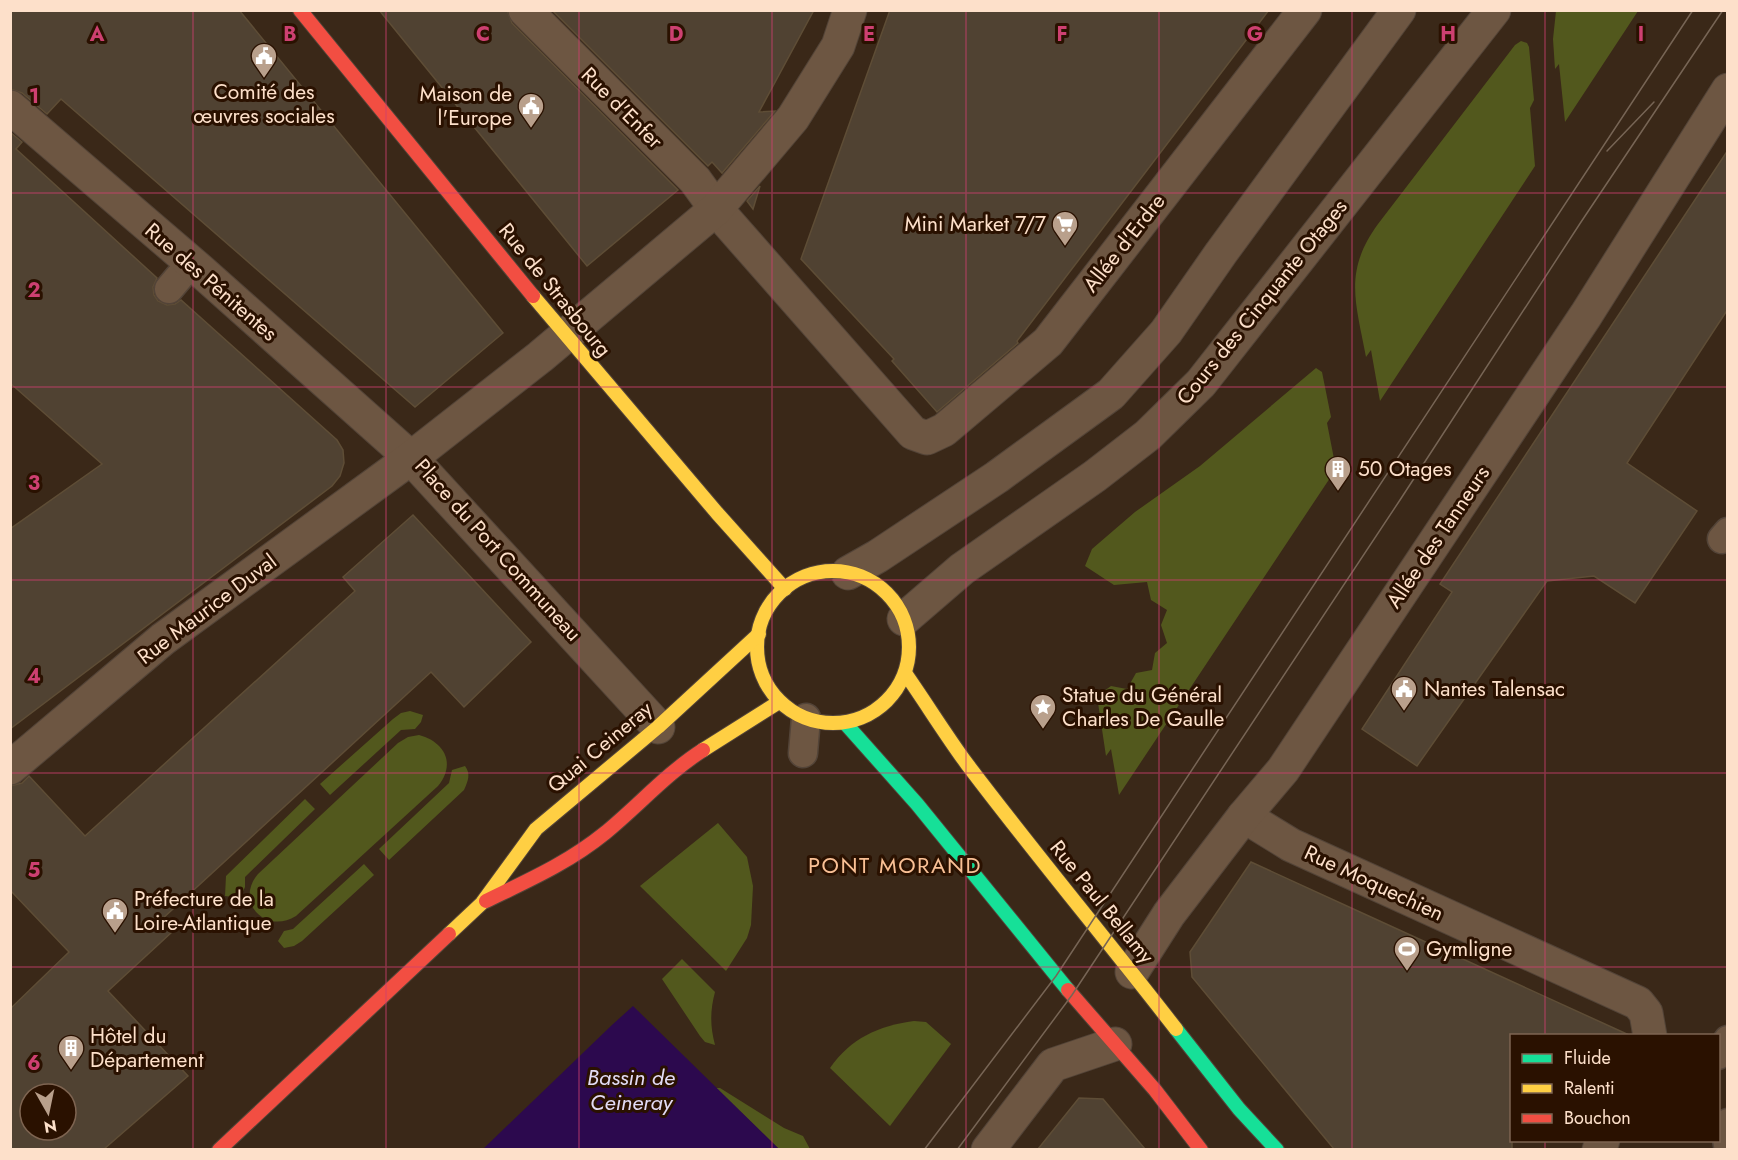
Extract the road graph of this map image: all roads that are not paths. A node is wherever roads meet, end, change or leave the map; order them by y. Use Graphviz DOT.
graph roads {
  1 [pos="300,10"];
  2 [pos="525,10"];
  3 [pos="850,10"];
  4 [pos="1305,10"];
  5 [pos="1399,10"];
  6 [pos="1494,10"];
  7 [pos="1728,90"];
  8 [pos="10,107"];
  9 [pos="716,209"];
  10 [pos="191,263"];
  11 [pos="169,289"];
  12 [pos="565,336"];
  13 [pos="411,458"];
  14 [pos="848,573"];
  15 [pos="785,589"];
  16 [pos="904,619"];
  17 [pos="759,634"];
  18 [pos="905,673"];
  19 [pos="779,702"];
  20 [pos="806,718"];
  21 [pos="845,723"];
  22 [pos="658,727"];
  23 [pos="803,753"];
  24 [pos="10,768"];
  25 [pos="1244,816"];
  26 [pos="482,903"];
  27 [pos="1132,972"];
  28 [pos="1650,1034"];
  29 [pos="1728,1040"];
  30 [pos="1115,1044"];
  31 [pos="1720,1053"];
  32 [pos="1728,1123"];
  33 [pos="1728,1145"];
  34 [pos="219,1149"];
  35 [pos="988,1149"];
  36 [pos="1201,1149"];
  37 [pos="1277,1149"];
  1 -- 12 [label="main road, Rue de Strasbourg"];
  2 -- 9 [label="street, Rue d'Enfer"];
  3 -- 9 [label="street, Place du Port Communeau"];
  4 -- 9 [label="street, Allée d'Erdre"];
  5 -- 14 [label="street"];
  6 -- 16 [label="street, Cours des Cinquante Otages"];
  7 -- 25 [label="street, Allée des Tanneurs"];
  8 -- 10 [label="street, Rue des Pénitentes"];
  9 -- 12 [label="street, Place du Port Communeau"];
  10 -- 11 [label="lane"];
  10 -- 13 [label="street, Rue des Pénitentes"];
  12 -- 13 [label="street, Place du Port Communeau"];
  12 -- 15 [label="main road, Rue de Strasbourg"];
  13 -- 22 [label="street, Place du Port Communeau"];
  13 -- 24 [label="street, Rue Maurice Duval"];
  14 -- 15 [label="main road"];
  14 -- 16 [label="main road"];
  15 -- 17 [label="main road"];
  16 -- 18 [label="main road"];
  17 -- 19 [label="main road"];
  17 -- 22 [label="main road, Quai Ceineray"];
  18 -- 21 [label="main road"];
  18 -- 27 [label="main road, Rue Paul Bellamy"];
  19 -- 20 [label="main road"];
  19 -- 26 [label="main road, Quai Ceineray"];
  20 -- 21 [label="main road"];
  20 -- 23 [label="lane"];
  21 -- 30 [label="main road"];
  22 -- 26 [label="main road, Quai Ceineray"];
  25 -- 27 [label="street, Allée des Tanneurs"];
  25 -- 28 [label="street, Rue Moquechien"];
  26 -- 34 [label="main road, Quai Ceineray"];
  27 -- 37 [label="main road, Rue Paul Bellamy"];
  29 -- 31 [label="lane"];
  30 -- 35 [label="street"];
  30 -- 36 [label="main road"];
  32 -- 33 [label="lane"];
}
